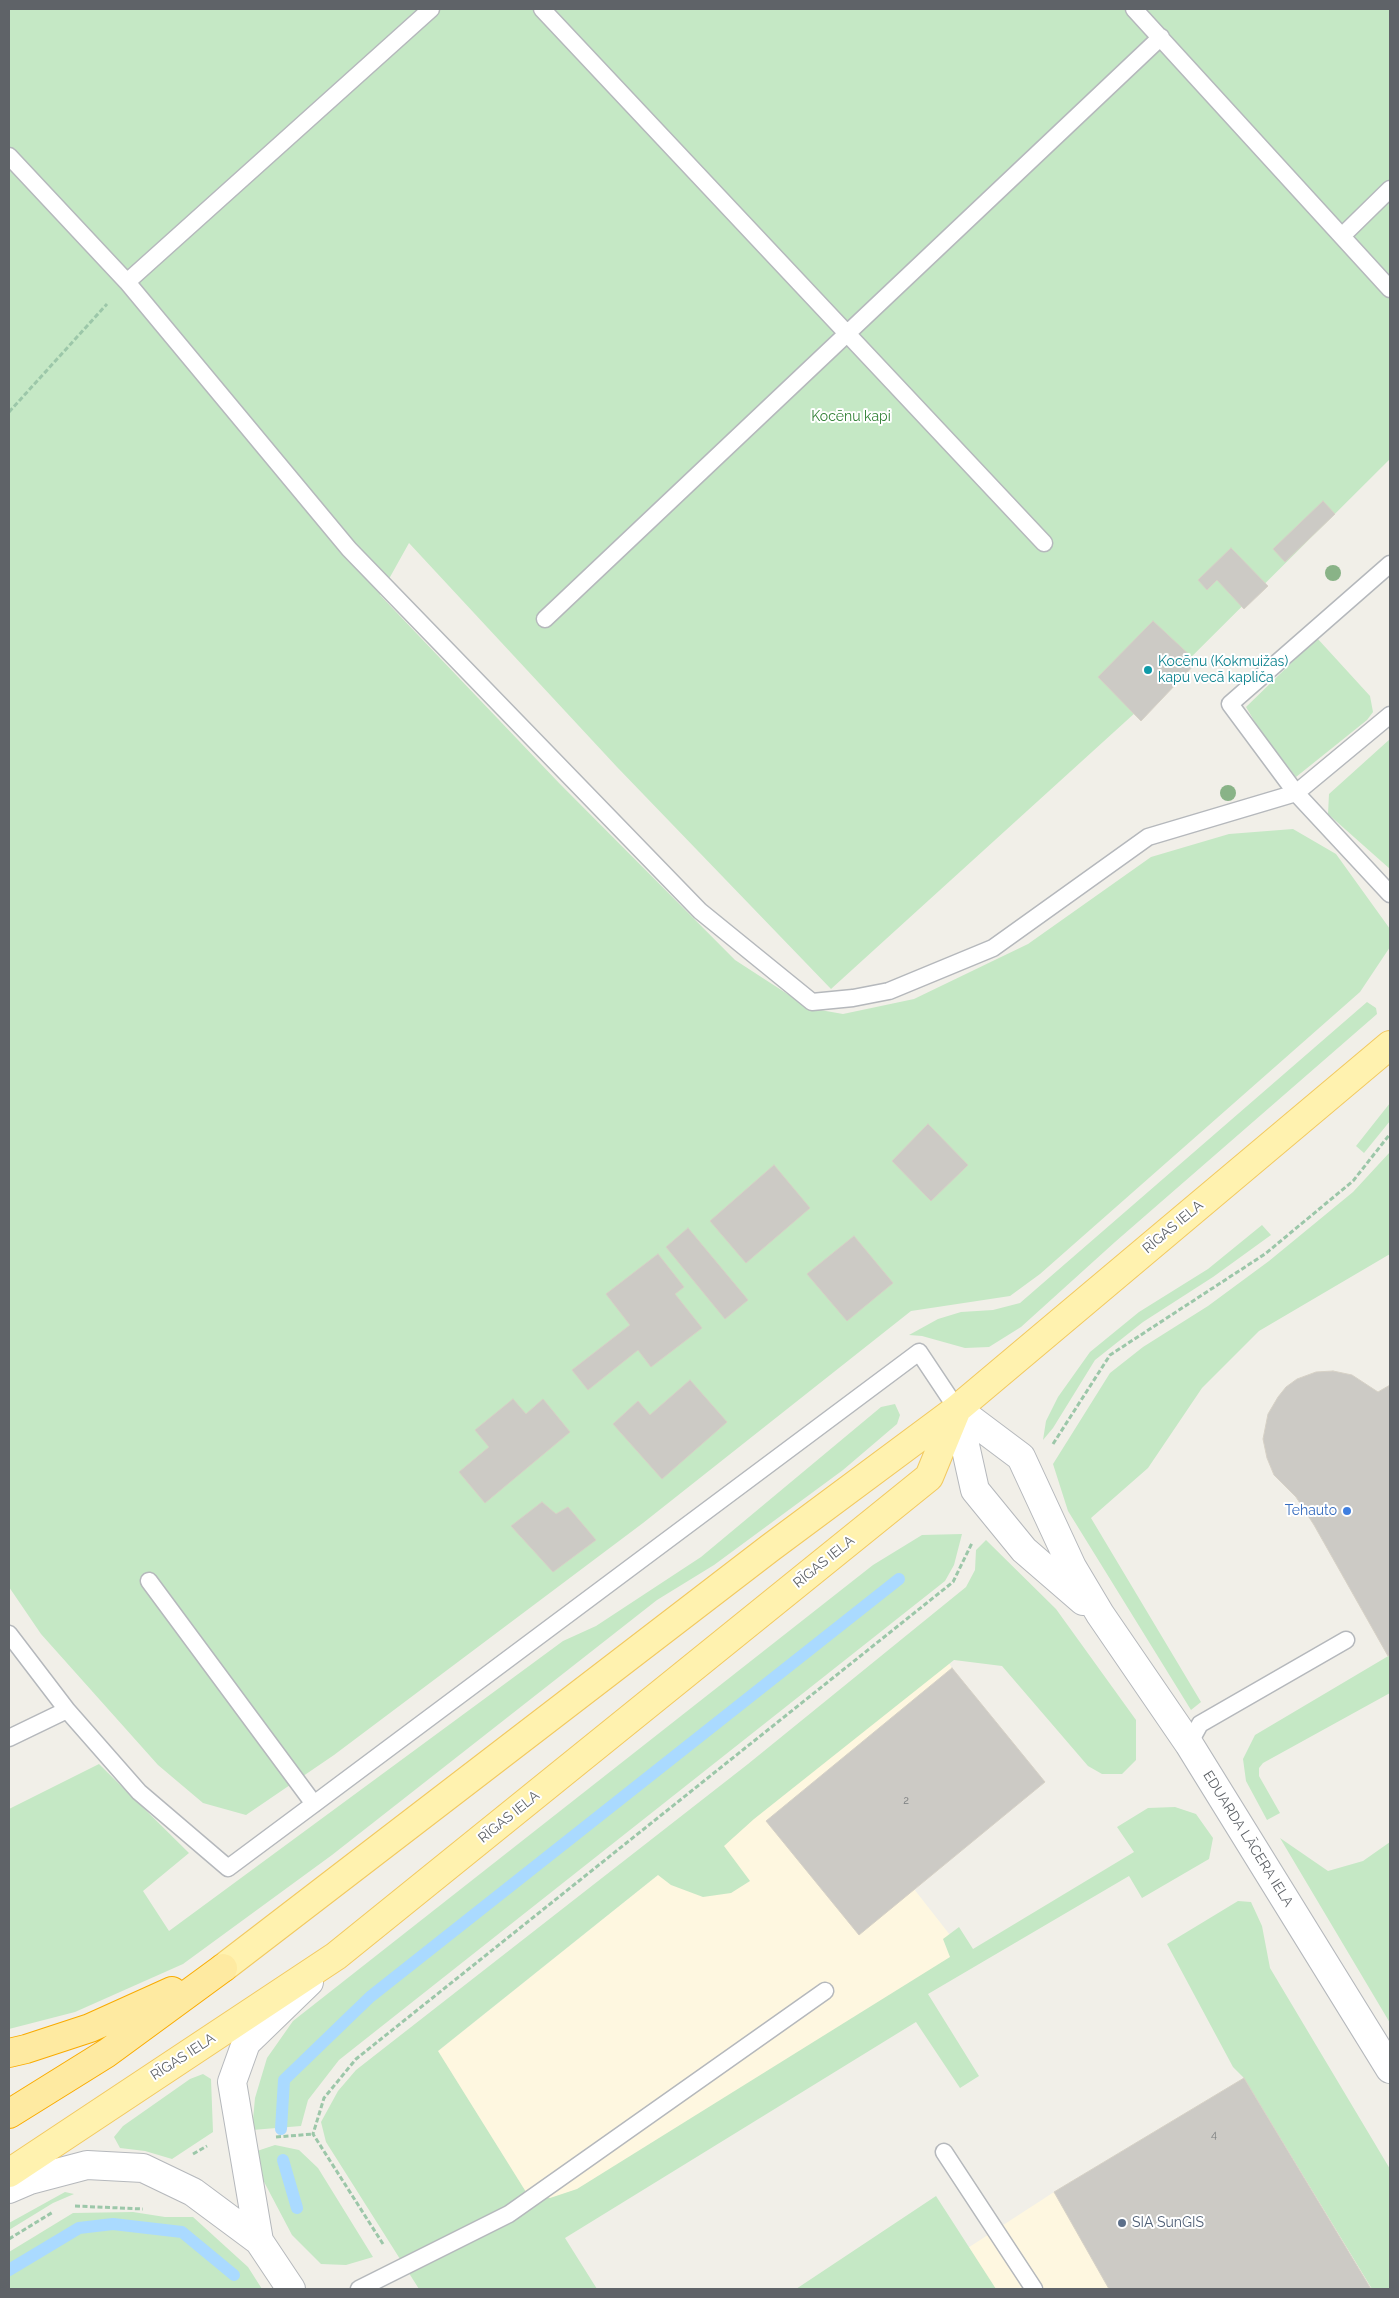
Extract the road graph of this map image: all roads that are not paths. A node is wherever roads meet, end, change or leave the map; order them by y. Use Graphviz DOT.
graph roads {
  1 [pos="431,9"];
  2 [pos="542,9"];
  3 [pos="1134,9"];
  4 [pos="1161,37"];
  5 [pos="9,156"];
  6 [pos="1390,189"];
  7 [pos="1342,236"];
  8 [pos="127,282"];
  9 [pos="1390,289"];
  10 [pos="847,333"];
  11 [pos="1044,543"];
  12 [pos="1390,564"];
  13 [pos="545,619"];
  14 [pos="1390,715"];
  15 [pos="1296,793"];
  16 [pos="1390,894"];
  17 [pos="1390,1045"];
  18 [pos="957,1409"];
  19 [pos="149,1581"];
  20 [pos="1100,1614"];
  21 [pos="9,1634"];
  22 [pos="1346,1640"];
  23 [pos="68,1710"];
  24 [pos="9,1738"];
  25 [pos="1189,1744"];
  26 [pos="314,1804"];
  27 [pos="336,1956"];
  28 [pos="223,1968"];
  29 [pos="825,1991"];
  30 [pos="9,2053"];
  31 [pos="1390,2068"];
  32 [pos="9,2114"];
  33 [pos="944,2152"];
  34 [pos="9,2173"];
  35 [pos="9,2189"];
  36 [pos="259,2241"];
  37 [pos="291,2289"];
  38 [pos="359,2289"];
  39 [pos="1034,2289"];
  1 -- 8 [label="lane"];
  2 -- 10 [label="lane"];
  3 -- 4 [label="lane"];
  4 -- 7 [label="lane"];
  4 -- 10 [label="lane"];
  5 -- 8 [label="lane"];
  6 -- 7 [label="lane"];
  7 -- 9 [label="lane"];
  8 -- 15 [label="lane"];
  10 -- 11 [label="lane"];
  10 -- 13 [label="lane"];
  12 -- 15 [label="lane"];
  14 -- 15 [label="lane"];
  15 -- 16 [label="lane"];
  17 -- 18 [label="main road, RĪGAS IELA"];
  18 -- 20 [label="street, EDUARDA LĀCERA IELA"];
  18 -- 20 [label="street, EDUARDA LĀCERA IELA"];
  18 -- 26 [label="lane"];
  18 -- 27 [label="main road, RĪGAS IELA"];
  18 -- 28 [label="main road, RĪGAS IELA"];
  19 -- 26 [label="lane"];
  20 -- 25 [label="street, EDUARDA LĀCERA IELA"];
  21 -- 23 [label="lane"];
  22 -- 25 [label="lane"];
  23 -- 24 [label="lane"];
  23 -- 26 [label="lane"];
  25 -- 31 [label="street, EDUARDA LĀCERA IELA"];
  27 -- 34 [label="main road, RĪGAS IELA"];
  27 -- 36 [label="street"];
  28 -- 30 [label="highway"];
  28 -- 32 [label="highway"];
  29 -- 38 [label="lane"];
  33 -- 39 [label="lane"];
  35 -- 36 [label="street"];
  36 -- 37 [label="street"];
}
